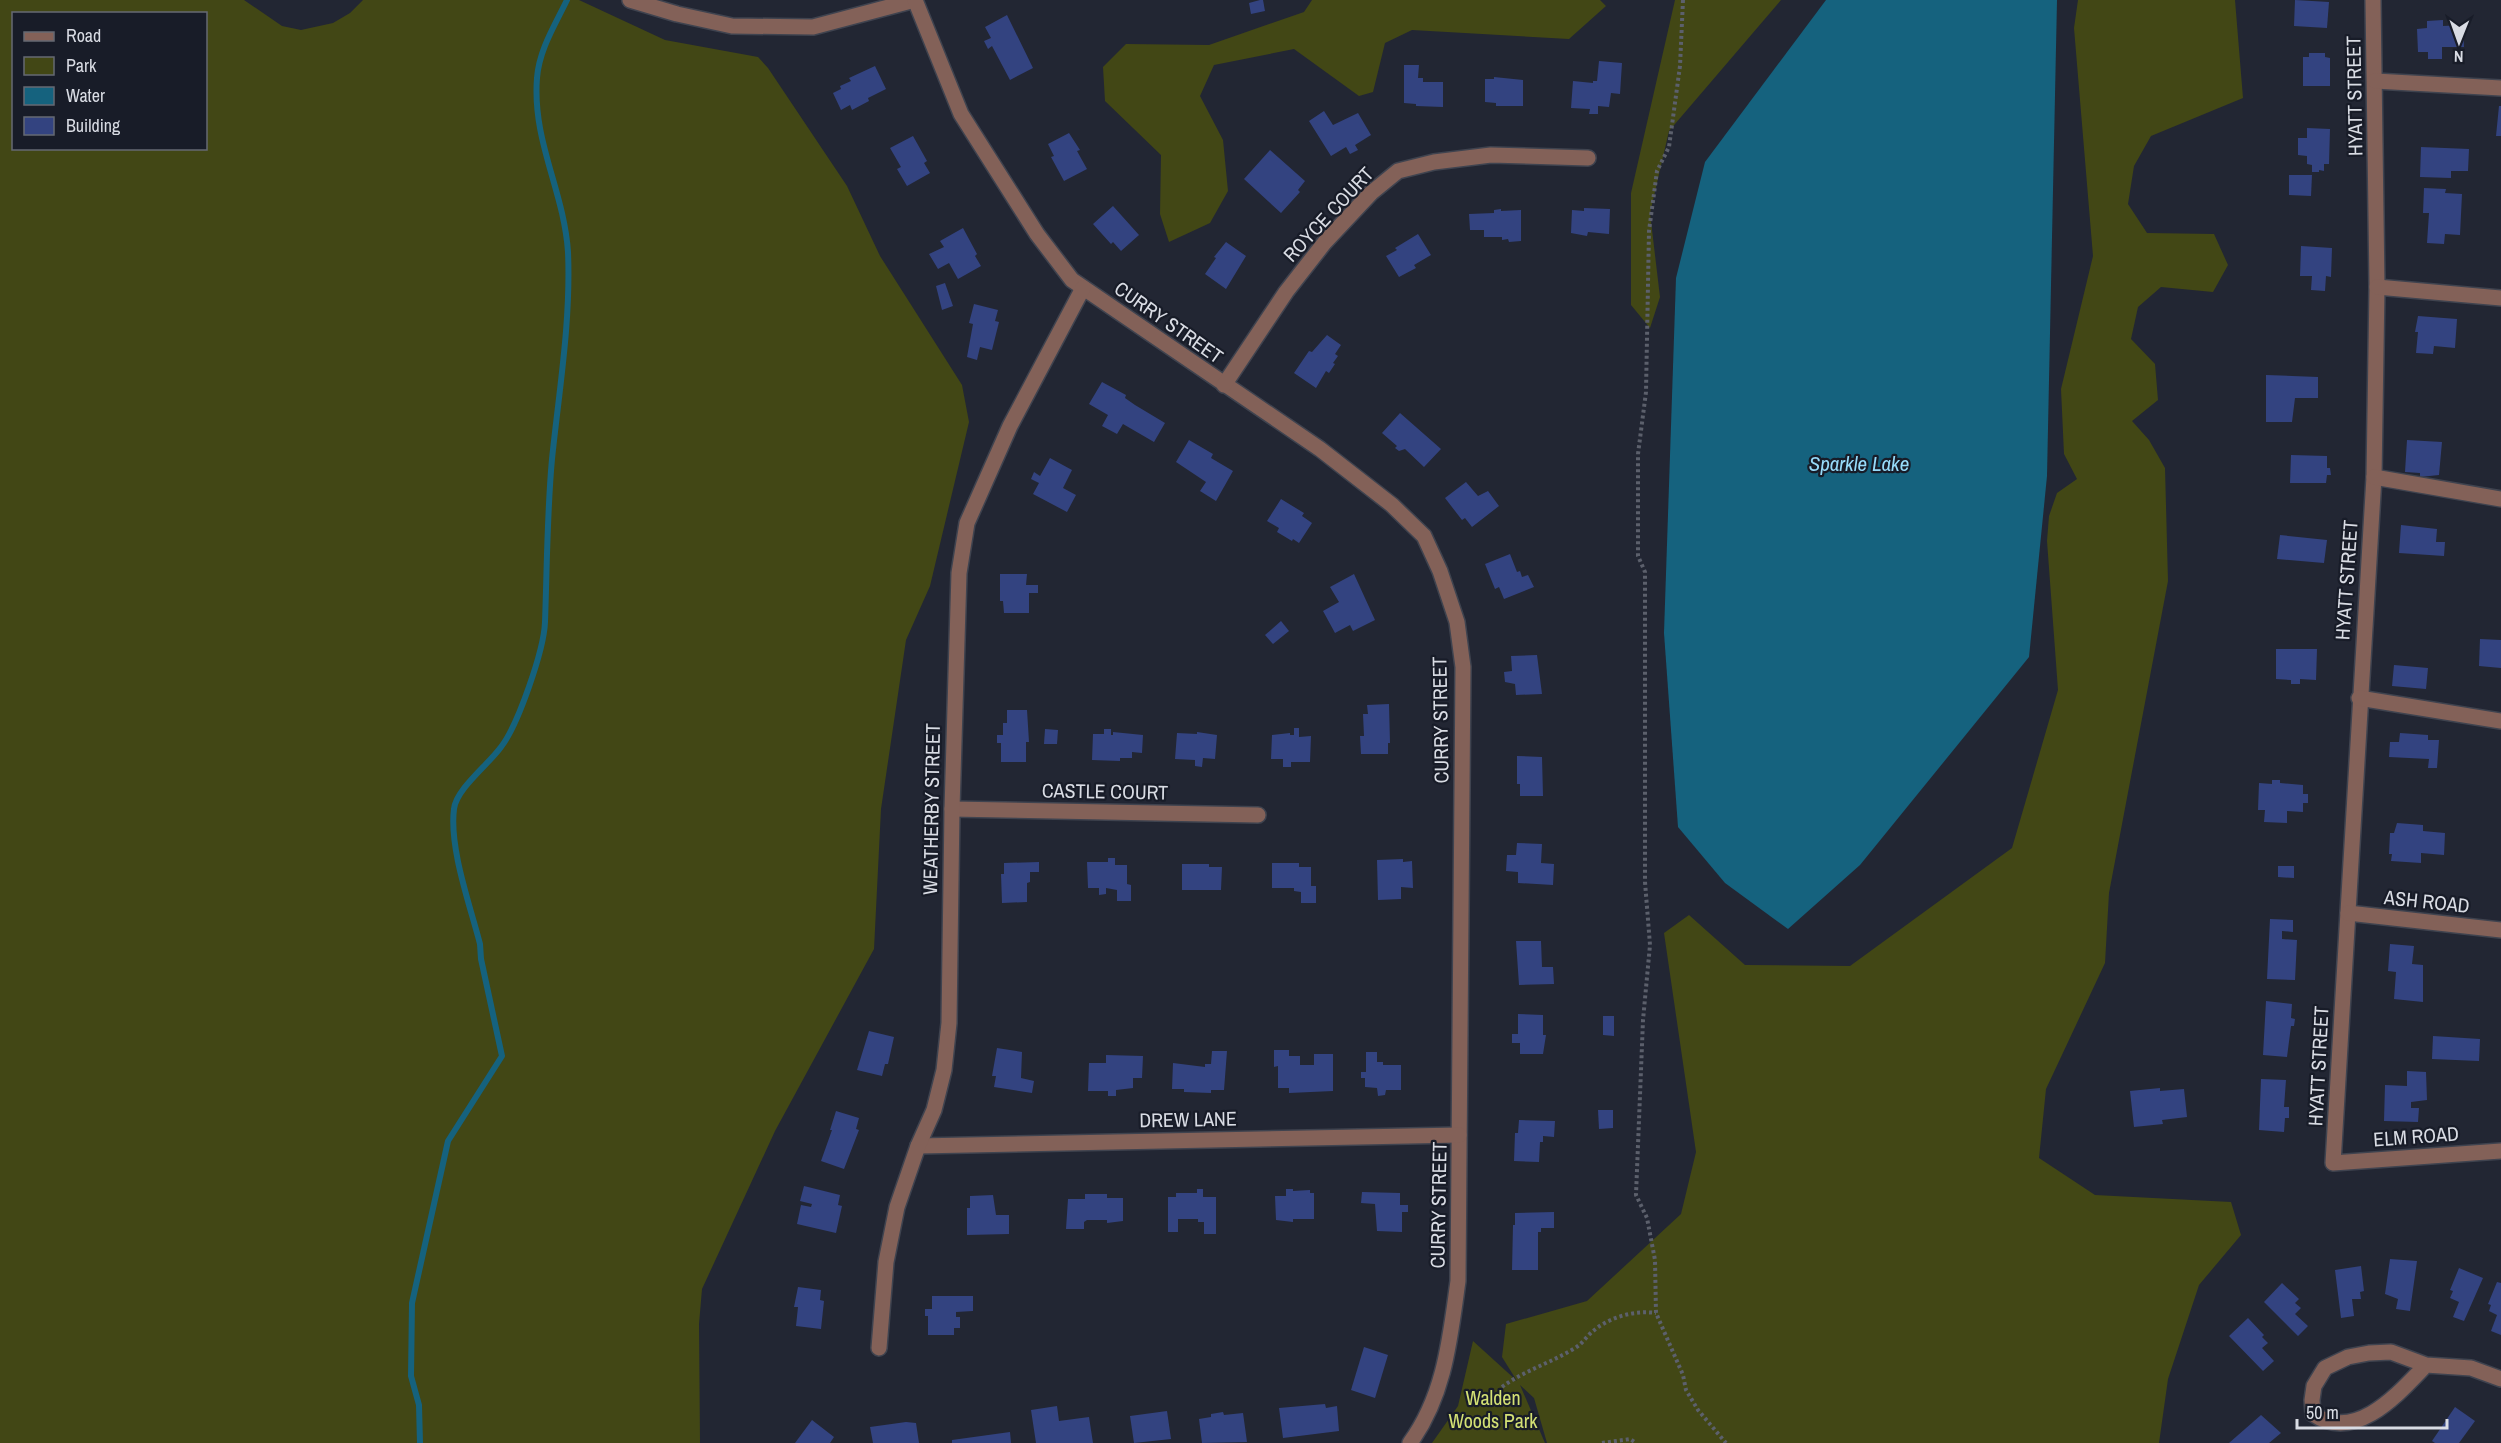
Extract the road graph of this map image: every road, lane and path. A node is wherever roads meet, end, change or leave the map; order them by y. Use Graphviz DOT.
graph roads {
  1 [pos="630,0"];
  2 [pos="915,0"];
  3 [pos="1683,0"];
  4 [pos="2373,0"];
  5 [pos="2375,81"];
  6 [pos="2501,88"];
  7 [pos="1588,158"];
  8 [pos="2377,287"];
  9 [pos="1083,288"];
  10 [pos="2501,298"];
  11 [pos="1224,385"];
  12 [pos="2374,477"];
  13 [pos="2501,499"];
  14 [pos="2360,698"];
  15 [pos="2501,721"];
  16 [pos="952,810"];
  17 [pos="1258,815"];
  18 [pos="2348,913"];
  19 [pos="2501,930"];
  20 [pos="1459,1135"];
  21 [pos="918,1146"];
  22 [pos="2501,1151"];
  23 [pos="2333,1162"];
  24 [pos="1656,1313"];
  25 [pos="879,1348"];
  26 [pos="2426,1365"];
  27 [pos="2501,1378"];
  28 [pos="1502,1387"];
  29 [pos="1410,1443"];
  30 [pos="1602,1443"];
  31 [pos="1636,1443"];
  32 [pos="1726,1443"];
  1 -- 2 [label="street"];
  2 -- 9 [label="street, CURRY STREET"];
  3 -- 24 [label="path"];
  4 -- 5 [label="street, HYATT STREET"];
  5 -- 6 [label="street"];
  5 -- 8 [label="street, HYATT STREET"];
  7 -- 11 [label="street, ROYCE COURT"];
  8 -- 10 [label="street"];
  8 -- 12 [label="street, HYATT STREET"];
  9 -- 11 [label="street, CURRY STREET"];
  9 -- 16 [label="street, WEATHERBY STREET"];
  11 -- 20 [label="street, CURRY STREET"];
  12 -- 13 [label="street"];
  12 -- 14 [label="street, HYATT STREET"];
  14 -- 15 [label="street"];
  14 -- 18 [label="street, HYATT STREET"];
  16 -- 17 [label="street, CASTLE COURT"];
  16 -- 21 [label="street, WEATHERBY STREET"];
  18 -- 19 [label="street, ASH ROAD"];
  18 -- 23 [label="street, HYATT STREET"];
  20 -- 21 [label="street, DREW LANE"];
  20 -- 29 [label="street, CURRY STREET"];
  21 -- 25 [label="street, WEATHERBY STREET"];
  22 -- 23 [label="street, ELM ROAD"];
  24 -- 28 [label="path"];
  24 -- 32 [label="path"];
  26 -- 26 [label="street"];
  26 -- 27 [label="street"];
  30 -- 31 [label="path"];
}
